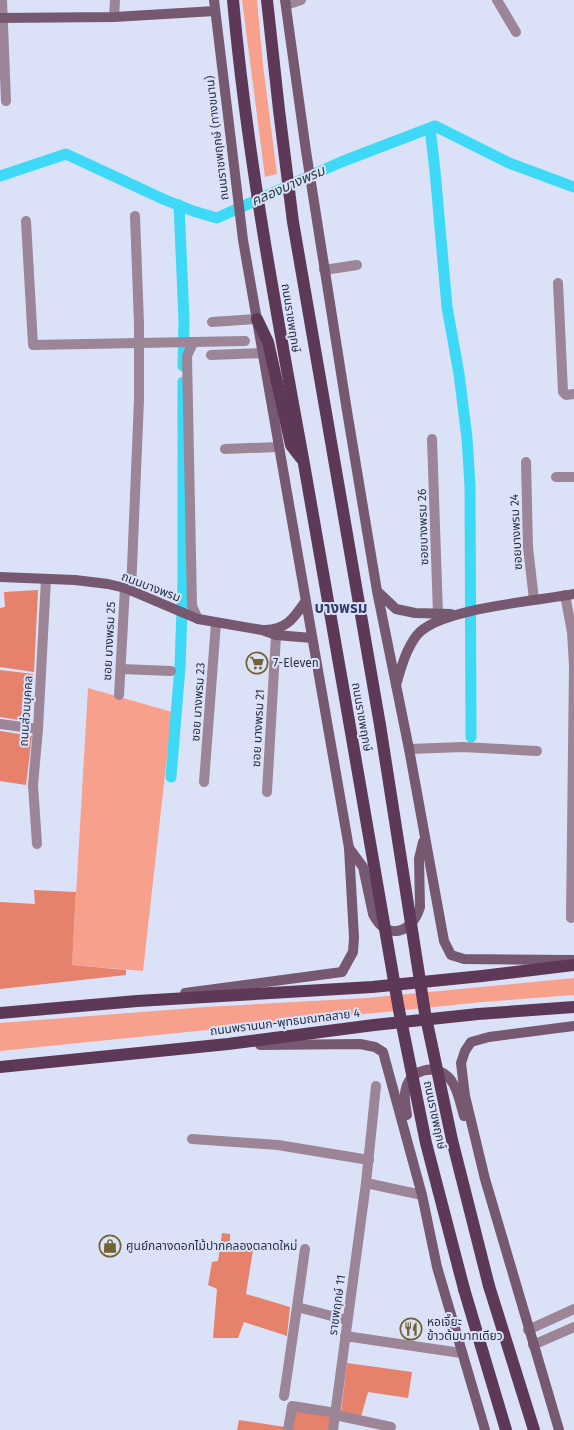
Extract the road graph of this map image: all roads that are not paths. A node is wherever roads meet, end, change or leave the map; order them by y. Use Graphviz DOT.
graph roads {
  1 [pos="2,0"];
  2 [pos="115,0"];
  3 [pos="233,0"];
  4 [pos="267,0"];
  5 [pos="301,0"];
  6 [pos="497,0"];
  7 [pos="286,3"];
  8 [pos="215,5"];
  9 [pos="114,17"];
  10 [pos="1,18"];
  11 [pos="516,32"];
  12 [pos="6,101"];
  13 [pos="135,216"];
  14 [pos="26,221"];
  15 [pos="357,265"];
  16 [pos="324,270"];
  17 [pos="558,283"];
  18 [pos="258,319"];
  19 [pos="212,322"];
  20 [pos="245,341"];
  21 [pos="139,343"];
  22 [pos="188,343"];
  23 [pos="212,355"];
  24 [pos="264,357"];
  25 [pos="574,394"];
  26 [pos="432,439"];
  27 [pos="279,447"];
  28 [pos="224,449"];
  29 [pos="304,462"];
  30 [pos="526,462"];
  31 [pos="556,477"];
  32 [pos="574,477"];
  33 [pos="0,577"];
  34 [pos="46,579"];
  35 [pos="128,590"];
  36 [pos="378,591"];
  37 [pos="570,594"];
  38 [pos="534,600"];
  39 [pos="306,602"];
  40 [pos="438,614"];
  41 [pos="456,614"];
  42 [pos="196,618"];
  43 [pos="216,623"];
  44 [pos="262,630"];
  45 [pos="276,636"];
  46 [pos="312,638"];
  47 [pos="121,669"];
  48 [pos="171,671"];
  49 [pos="395,686"];
  50 [pos="119,695"];
  51 [pos="0,724"];
  52 [pos="38,729"];
  53 [pos="409,749"];
  54 [pos="537,751"];
  55 [pos="204,782"];
  56 [pos="267,792"];
  57 [pos="424,839"];
  58 [pos="37,844"];
  59 [pos="349,848"];
  60 [pos="571,918"];
  61 [pos="574,960"];
  62 [pos="574,965"];
  63 [pos="137,1001"];
  64 [pos="574,1007"];
  65 [pos="0,1013"];
  66 [pos="574,1026"];
  67 [pos="228,1044"];
  68 [pos="0,1066"];
  69 [pos="376,1086"];
  70 [pos="192,1139"];
  71 [pos="368,1160"];
  72 [pos="485,1179"];
  73 [pos="366,1183"];
  74 [pos="421,1191"];
  75 [pos="305,1249"];
  76 [pos="296,1307"];
  77 [pos="574,1309"];
  78 [pos="347,1320"];
  79 [pos="574,1327"];
  80 [pos="528,1330"];
  81 [pos="345,1336"];
  82 [pos="533,1345"];
  83 [pos="461,1353"];
  84 [pos="284,1396"];
  85 [pos="336,1414"];
  86 [pos="391,1427"];
  87 [pos="288,1430"];
  88 [pos="333,1430"];
  89 [pos="485,1430"];
  90 [pos="506,1430"];
  91 [pos="534,1430"];
  92 [pos="558,1430"];
  1 -- 10 [label="street"];
  2 -- 9 [label="street"];
  3 -- 29 [label="main road, ถนนราชพฤกษ์"];
  4 -- 91 [label="main road, ถนนราชพฤกษ์, bridge"];
  5 -- 7 [label="street"];
  6 -- 11 [label="street"];
  7 -- 16 [label="main road"];
  8 -- 9 [label="main road"];
  8 -- 18 [label="main road, ถนนราชพฤกษ์ (ทางขนาน)"];
  9 -- 10 [label="main road"];
  10 -- 12 [label="street"];
  13 -- 21 [label="street, ซอย บางพรม 25"];
  14 -- 21 [label="street"];
  15 -- 16 [label="street"];
  16 -- 36 [label="main road"];
  17 -- 25 [label="street"];
  18 -- 19 [label="street"];
  18 -- 24 [label="main road, ถนนราชพฤกษ์ (ทางขนาน)"];
  18 -- 29 [label="main road"];
  20 -- 22 [label="street"];
  21 -- 22 [label="street"];
  21 -- 35 [label="street, ซอย บางพรม 25"];
  22 -- 42 [label="street"];
  23 -- 24 [label="street"];
  24 -- 27 [label="main road"];
  26 -- 40 [label="street, ซอยบางพรม 26"];
  27 -- 28 [label="street"];
  27 -- 39 [label="main road"];
  29 -- 90 [label="main road, ถนนราชพฤกษ์, bridge"];
  30 -- 38 [label="street, ซอยบางพรม 24"];
  31 -- 32 [label="street"];
  33 -- 34 [label="main road, ถนนบางพรม"];
  34 -- 35 [label="main road, ถนนบางพรม"];
  34 -- 52 [label="street, ถนนส่วนบุคคล"];
  35 -- 42 [label="main road, ถนนบางพรม"];
  35 -- 47 [label="street, ซอย บางพรม 25"];
  36 -- 40 [label="main road"];
  36 -- 49 [label="main road"];
  37 -- 38 [label="main road"];
  37 -- 60 [label="street"];
  38 -- 41 [label="main road"];
  39 -- 44 [label="main road, ถนนบางพรม"];
  39 -- 46 [label="main road"];
  40 -- 41 [label="main road"];
  41 -- 49 [label="main road"];
  42 -- 43 [label="main road, ถนนบางพรม"];
  43 -- 44 [label="main road, ถนนบางพรม"];
  43 -- 55 [label="street, ซอย บางพรม 23"];
  44 -- 45 [label="main road, ถนนบางพรม"];
  45 -- 46 [label="main road, ถนนบางพรม"];
  45 -- 56 [label="street, ซอย บางพรม 21"];
  46 -- 59 [label="main road"];
  47 -- 48 [label="street"];
  47 -- 50 [label="street, ซอย บางพรม 25"];
  49 -- 53 [label="main road"];
  51 -- 52 [label="street"];
  52 -- 58 [label="street, ถนนส่วนบุคคล"];
  53 -- 54 [label="street"];
  53 -- 57 [label="main road"];
  57 -- 59 [label="main road"];
  57 -- 61 [label="main road"];
  59 -- 63 [label="main road"];
  62 -- 63 [label="main road, ถนนพรานนก-พุทธมณฑลสาย 4"];
  63 -- 65 [label="main road, ถนนพรานนก-พุทธมณฑลสาย 4"];
  64 -- 67 [label="main road, ถนนพรานนก-พุทธมณฑลสาย 4"];
  66 -- 72 [label="main road"];
  67 -- 68 [label="main road, ถนนพรานนก-พุทธมณฑลสาย 4"];
  67 -- 74 [label="main road"];
  69 -- 71 [label="street, ราชพฤกษ์ 11"];
  70 -- 71 [label="street"];
  71 -- 73 [label="street, ราชพฤกษ์ 11"];
  72 -- 74 [label="main road"];
  72 -- 80 [label="main road"];
  73 -- 74 [label="street"];
  73 -- 78 [label="street, ราชพฤกษ์ 11"];
  74 -- 83 [label="main road"];
  75 -- 76 [label="street"];
  76 -- 78 [label="street"];
  76 -- 84 [label="street"];
  77 -- 80 [label="street"];
  78 -- 81 [label="street, ราชพฤกษ์ 11"];
  79 -- 82 [label="street"];
  80 -- 82 [label="main road"];
  81 -- 83 [label="street"];
  81 -- 85 [label="street, ราชพฤกษ์ 11"];
  82 -- 92 [label="main road"];
  83 -- 89 [label="main road"];
  85 -- 86 [label="street"];
  85 -- 87 [label="street"];
  85 -- 88 [label="street, ราชพฤกษ์ 11"];
}
